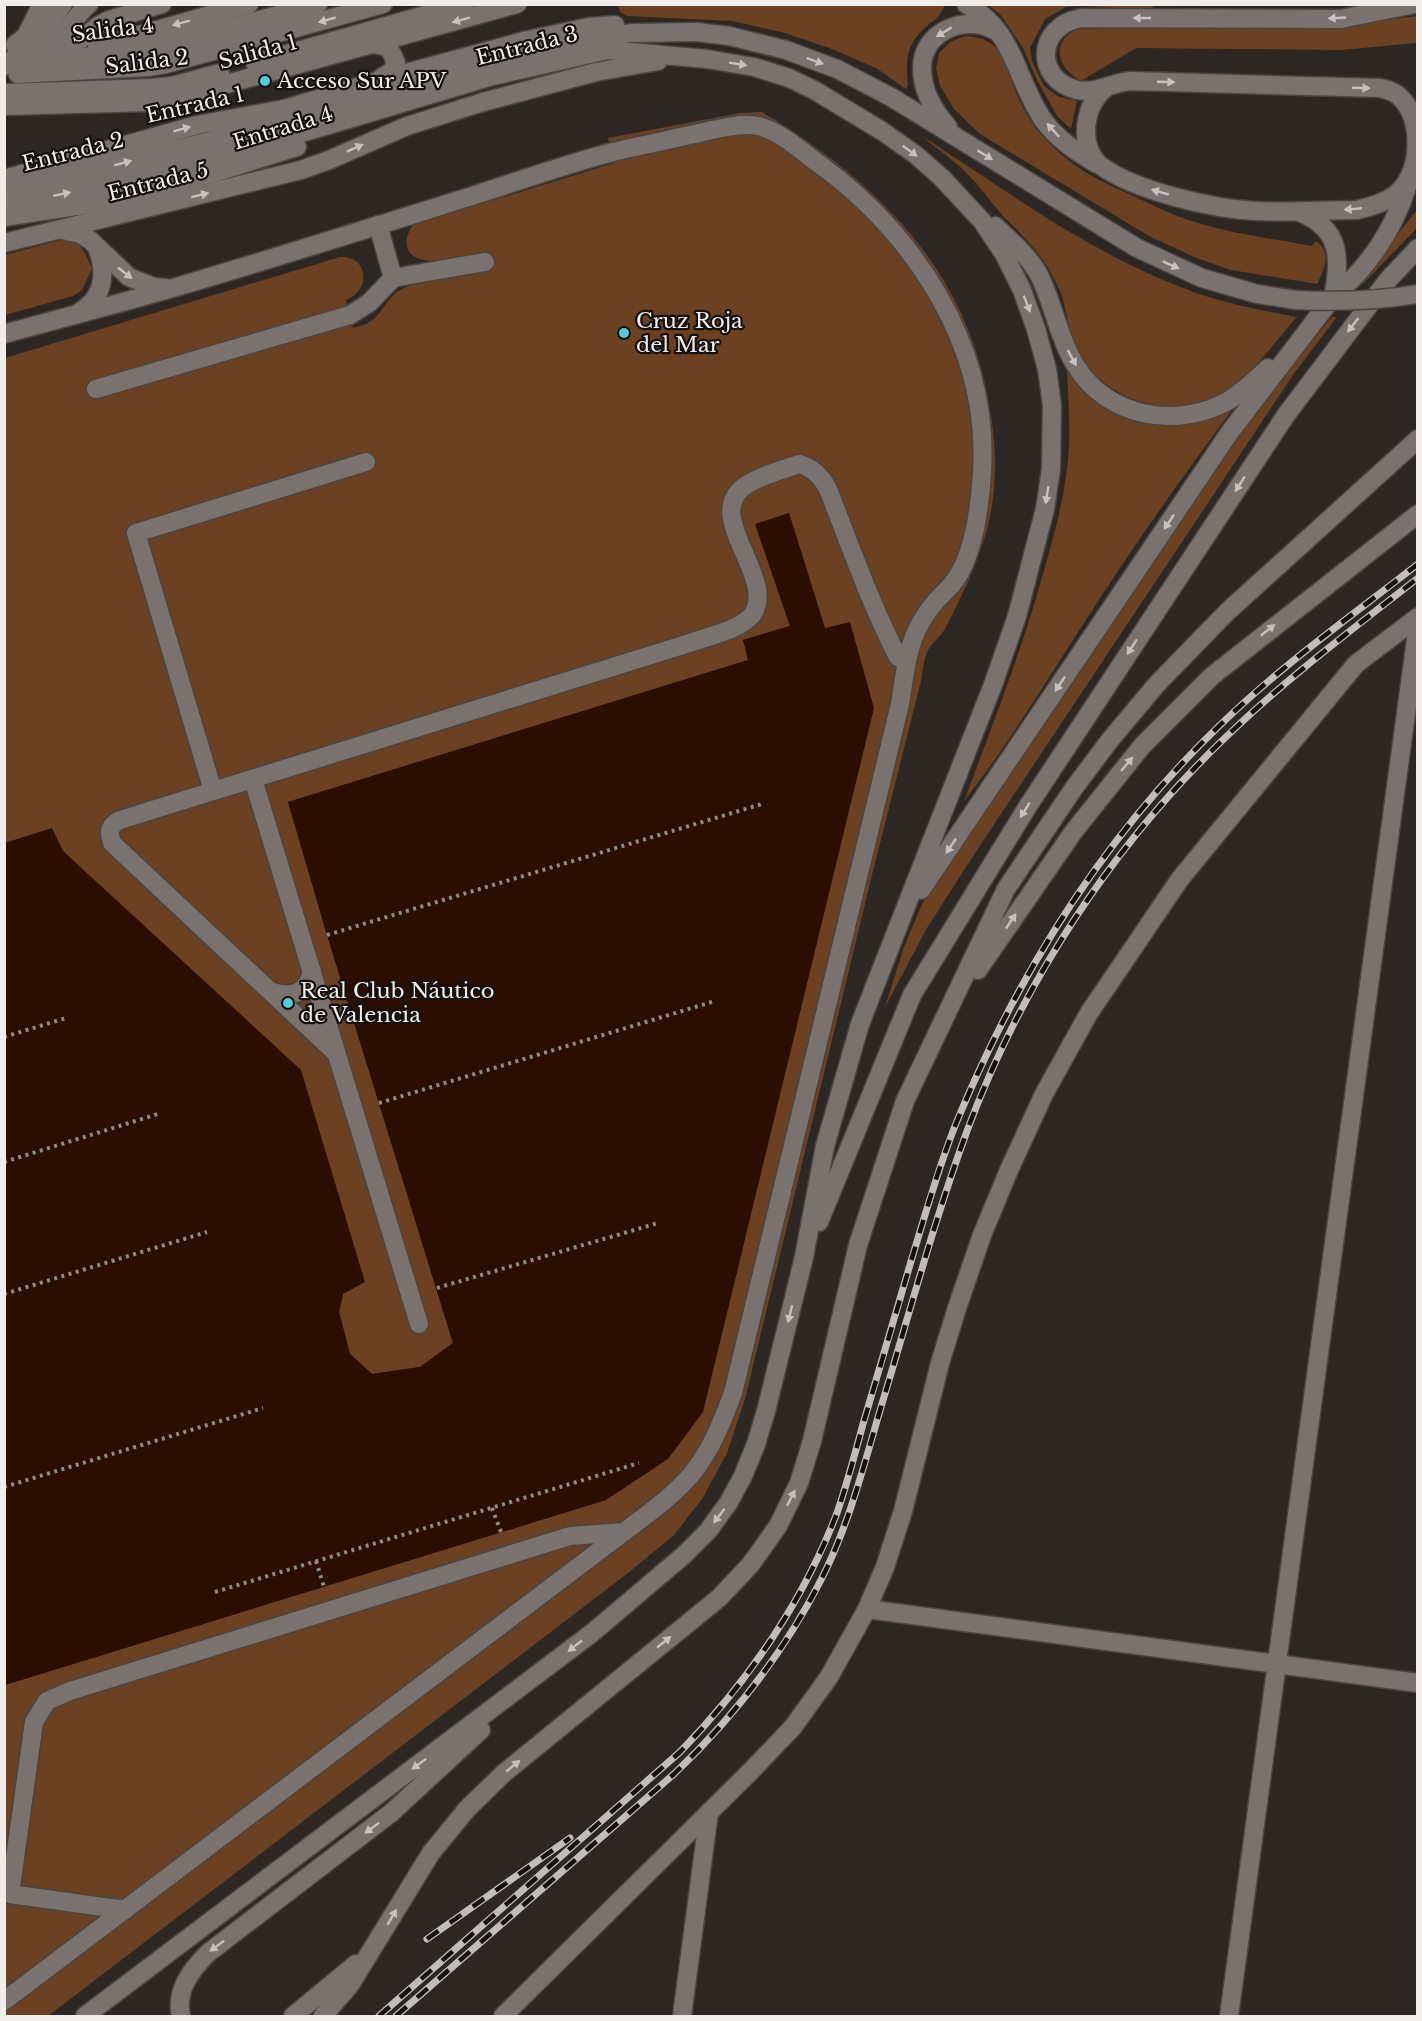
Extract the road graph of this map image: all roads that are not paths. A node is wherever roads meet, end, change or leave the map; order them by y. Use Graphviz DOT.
graph roads {
  1 [pos="42,4"];
  2 [pos="63,4"];
  3 [pos="89,4"];
  4 [pos="162,4"];
  5 [pos="249,4"];
  6 [pos="318,4"];
  7 [pos="383,4"];
  8 [pos="464,4"];
  9 [pos="517,4"];
  10 [pos="966,4"];
  11 [pos="1415,4"];
  12 [pos="677,31"];
  13 [pos="999,33"];
  14 [pos="372,44"];
  15 [pos="4,53"];
  16 [pos="680,58"];
  17 [pos="53,60"];
  18 [pos="9,73"];
  19 [pos="377,81"];
  20 [pos="1108,86"];
  21 [pos="4,93"];
  22 [pos="4,106"];
  23 [pos="960,139"];
  24 [pos="1099,165"];
  25 [pos="1412,170"];
  26 [pos="942,178"];
  27 [pos="4,180"];
  28 [pos="4,192"];
  29 [pos="4,206"];
  30 [pos="1296,211"];
  31 [pos="130,212"];
  32 [pos="4,217"];
  33 [pos="378,225"];
  34 [pos="4,228"];
  35 [pos="61,229"];
  36 [pos="31,235"];
  37 [pos="4,237"];
  38 [pos="4,243"];
  39 [pos="1418,248"];
  40 [pos="98,250"];
  41 [pos="485,262"];
  42 [pos="393,278"];
  43 [pos="173,288"];
  44 [pos="1418,294"];
  45 [pos="1333,297"];
  46 [pos="75,315"];
  47 [pos="4,334"];
  48 [pos="1300,338"];
  49 [pos="96,389"];
  50 [pos="1418,439"];
  51 [pos="366,462"];
  52 [pos="1418,514"];
  53 [pos="1418,617"];
  54 [pos="1418,625"];
  55 [pos="907,660"];
  56 [pos="253,779"];
  57 [pos="213,791"];
  58 [pos="900,922"];
  59 [pos="312,971"];
  60 [pos="270,991"];
  61 [pos="943,1022"];
  62 [pos="337,1054"];
  63 [pos="804,1257"];
  64 [pos="419,1324"];
  65 [pos="624,1533"];
  66 [pos="867,1610"];
  67 [pos="555,1661"];
  68 [pos="1277,1664"];
  69 [pos="1418,1683"];
  70 [pos="710,1812"];
  71 [pos="124,1910"];
  72 [pos="374,1949"];
  73 [pos="4,2001"];
  74 [pos="85,2016"];
  75 [pos="181,2016"];
  76 [pos="293,2016"];
  77 [pos="323,2016"];
  78 [pos="503,2016"];
  79 [pos="682,2016"];
  80 [pos="1229,2016"];
  1 -- 15 [label="street"];
  2 -- 18 [label="street"];
  3 -- 18 [label="street"];
  4 -- 17 [label="street"];
  5 -- 17 [label="street, one-way"];
  6 -- 17 [label="street, Salida 4"];
  7 -- 18 [label="street, one-way"];
  8 -- 21 [label="street, Salida 2"];
  9 -- 14 [label="street, Salida 1, one-way"];
  10 -- 13 [label="street"];
  11 -- 20 [label="street, one-way"];
  12 -- 19 [label="street, Entrada 1"];
  12 -- 23 [label="street, one-way"];
  28 -- 12 [label="street, Entrada 2, one-way"];
  13 -- 23 [label="street, one-way"];
  24 -- 13 [label="street, one-way"];
  14 -- 19 [label="street"];
  14 -- 22 [label="street, Salida 1"];
  16 -- 26 [label="street, one-way"];
  29 -- 16 [label="street, Entrada 3, one-way"];
  31 -- 16 [label="street, Entrada 5, one-way"];
  16 -- 32 [label="street, Entrada 4"];
  17 -- 18 [label="street"];
  27 -- 19 [label="street, Entrada 1, one-way"];
  20 -- 24 [label="street"];
  20 -- 25 [label="street, one-way"];
  23 -- 44 [label="street, one-way, bridge"];
  30 -- 24 [label="street, one-way"];
  25 -- 30 [label="street, one-way"];
  25 -- 45 [label="street"];
  26 -- 48 [label="street, one-way"];
  26 -- 58 [label="street, one-way"];
  30 -- 45 [label="street"];
  31 -- 34 [label="street"];
  31 -- 35 [label="street, Entrada 5"];
  33 -- 42 [label="street"];
  33 -- 43 [label="street"];
  33 -- 55 [label="street"];
  35 -- 36 [label="street, Entrada 5"];
  35 -- 40 [label="street"];
  36 -- 37 [label="street"];
  36 -- 38 [label="street"];
  39 -- 63 [label="street, one-way"];
  40 -- 43 [label="street, one-way"];
  40 -- 46 [label="street"];
  41 -- 42 [label="street"];
  42 -- 49 [label="street"];
  43 -- 46 [label="street"];
  45 -- 48 [label="street"];
  46 -- 47 [label="street"];
  48 -- 58 [label="street, one-way"];
  50 -- 61 [label="street"];
  51 -- 57 [label="street"];
  61 -- 52 [label="street, one-way"];
  53 -- 66 [label="street"];
  54 -- 68 [label="street"];
  55 -- 56 [label="street"];
  55 -- 65 [label="street"];
  56 -- 57 [label="street"];
  56 -- 59 [label="street"];
  57 -- 60 [label="street"];
  58 -- 63 [label="street"];
  59 -- 60 [label="street"];
  59 -- 62 [label="street"];
  60 -- 62 [label="street"];
  72 -- 61 [label="street, one-way"];
  62 -- 64 [label="street"];
  63 -- 67 [label="street, one-way"];
  65 -- 71 [label="street"];
  65 -- 71 [label="street"];
  66 -- 68 [label="street"];
  66 -- 70 [label="street"];
  67 -- 74 [label="street, one-way"];
  67 -- 75 [label="street, one-way"];
  68 -- 69 [label="street"];
  68 -- 80 [label="street"];
  70 -- 78 [label="street"];
  70 -- 79 [label="street"];
  71 -- 73 [label="street"];
  72 -- 76 [label="street"];
  72 -- 77 [label="street"];
}
